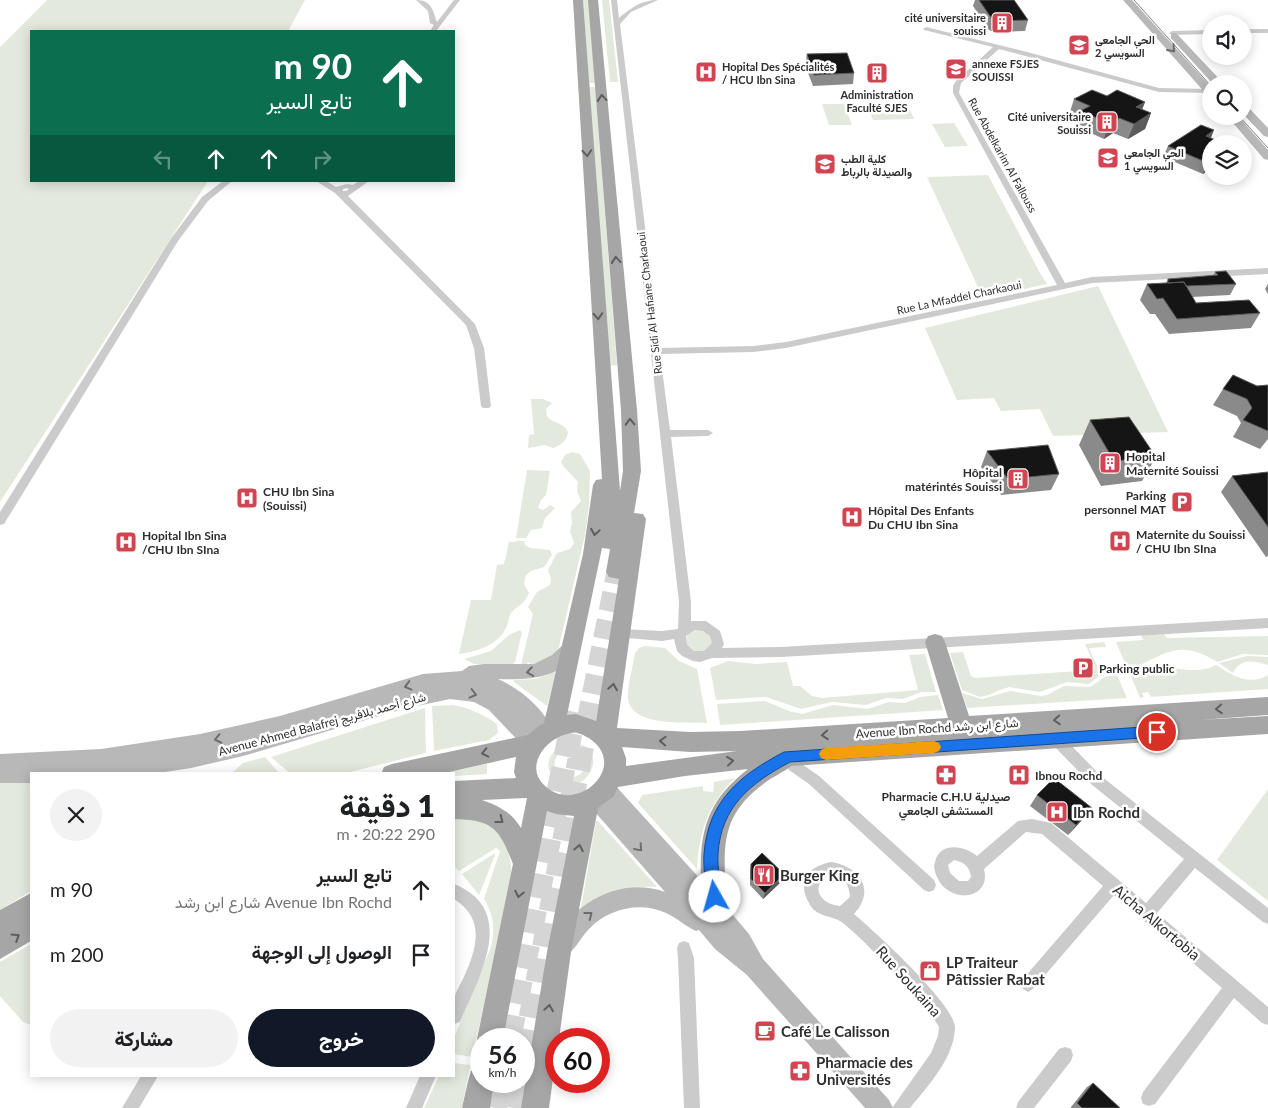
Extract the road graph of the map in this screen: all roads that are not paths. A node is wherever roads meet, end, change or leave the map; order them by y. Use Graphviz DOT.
graph roads {
  1 [pos="419,0"];
  2 [pos="457,0"];
  3 [pos="578,0"];
  4 [pos="593,0"];
  5 [pos="614,0"];
  6 [pos="655,0"];
  7 [pos="1127,0"];
  8 [pos="617,23"];
  9 [pos="436,24"];
  10 [pos="926,29"];
  11 [pos="433,30"];
  12 [pos="1169,31"];
  13 [pos="1252,31"];
  14 [pos="1268,31"];
  15 [pos="1202,32"];
  16 [pos="998,46"];
  17 [pos="1211,75"];
  18 [pos="1202,81"];
  19 [pos="1202,90"];
  20 [pos="1252,117"];
  21 [pos="1240,125"];
  22 [pos="1268,134"];
  23 [pos="1268,157"];
  24 [pos="227,182"];
  25 [pos="359,182"];
  26 [pos="362,182"];
  27 [pos="323,183"];
  28 [pos="345,189"];
  29 [pos="351,204"];
  30 [pos="1055,271"];
  31 [pos="1268,271"];
  32 [pos="1092,280"];
  33 [pos="1062,286"];
  34 [pos="655,351"];
  35 [pos="486,406"];
  36 [pos="708,433"];
  37 [pos="665,434"];
  38 [pos="608,468"];
  39 [pos="632,471"];
  40 [pos="0,521"];
  41 [pos="685,603"];
  42 [pos="1268,622"];
  43 [pos="702,625"];
  44 [pos="620,634"];
  45 [pos="682,635"];
  46 [pos="718,637"];
  47 [pos="935,642"];
  48 [pos="571,648"];
  49 [pos="744,651"];
  50 [pos="712,653"];
  51 [pos="456,678"];
  52 [pos="1268,706"];
  53 [pos="1268,725"];
  54 [pos="962,726"];
  55 [pos="541,736"];
  56 [pos="606,736"];
  57 [pos="1054,737"];
  58 [pos="788,757"];
  59 [pos="0,763"];
  60 [pos="72,772"];
  61 [pos="400,772"];
  62 [pos="0,774"];
  63 [pos="30,774"];
  64 [pos="455,791"];
  65 [pos="535,792"];
  66 [pos="601,792"];
  67 [pos="455,809"];
  68 [pos="1194,858"];
  69 [pos="525,865"];
  70 [pos="976,866"];
  71 [pos="929,885"];
  72 [pos="1113,885"];
  73 [pos="455,892"];
  74 [pos="30,906"];
  75 [pos="841,913"];
  76 [pos="1146,914"];
  77 [pos="1268,917"];
  78 [pos="715,921"];
  79 [pos="0,924"];
  80 [pos="30,928"];
  81 [pos="0,946"];
  82 [pos="684,948"];
  83 [pos="558,952"];
  84 [pos="1028,984"];
  85 [pos="1233,986"];
  86 [pos="455,1014"];
  87 [pos="1268,1016"];
  88 [pos="492,1028"];
  89 [pos="1065,1055"];
  90 [pos="149,1077"];
  91 [pos="428,1077"];
  92 [pos="479,1093"];
  93 [pos="1149,1098"];
  94 [pos="130,1108"];
  95 [pos="414,1108"];
  96 [pos="476,1108"];
  97 [pos="535,1108"];
  98 [pos="692,1108"];
  99 [pos="881,1108"];
  100 [pos="900,1108"];
  101 [pos="1024,1108"];
  1 -- 9 [label="street"];
  2 -- 9 [label="street"];
  3 -- 38 [label="main road, one-way"];
  39 -- 4 [label="main road, one-way"];
  5 -- 8 [label="street, Rue Sidi Al Hafiane Charkaoui"];
  6 -- 8 [label="street"];
  7 -- 18 [label="main road, one-way"];
  8 -- 34 [label="street, Rue Sidi Al Hafiane Charkaoui"];
  9 -- 11 [label="street"];
  10 -- 16 [label="street"];
  12 -- 15 [label="street"];
  12 -- 17 [label="main road"];
  13 -- 14 [label="street"];
  16 -- 19 [label="street"];
  16 -- 30 [label="street, Rue Abdelkarim Al Fallouss"];
  20 -- 22 [label="main road"];
  21 -- 23 [label="main road"];
  24 -- 40 [label="street"];
  25 -- 28 [label="street"];
  26 -- 28 [label="street"];
  27 -- 28 [label="street"];
  28 -- 29 [label="street"];
  28 -- 29 [label="street"];
  29 -- 35 [label="street"];
  30 -- 32 [label="street"];
  30 -- 33 [label="street, Rue Abdelkarim Al Fallouss"];
  31 -- 32 [label="street, Rue La Mfaddel Charkaoui"];
  32 -- 33 [label="street, Rue La Mfaddel Charkaoui"];
  33 -- 34 [label="street, Rue La Mfaddel Charkaoui"];
  34 -- 37 [label="street, Rue Sidi Al Hafiane Charkaoui"];
  36 -- 37 [label="street"];
  37 -- 41 [label="street, Rue Sidi Al Hafiane Charkaoui"];
  38 -- 39 [label="main road"];
  38 -- 48 [label="main road, one-way"];
  39 -- 44 [label="main road"];
  41 -- 43 [label="street"];
  41 -- 45 [label="street, Rue Sidi Al Hafiane Charkaoui"];
  42 -- 47 [label="street"];
  43 -- 45 [label="street"];
  43 -- 46 [label="street"];
  44 -- 45 [label="street"];
  56 -- 44 [label="main road, one-way"];
  45 -- 50 [label="street"];
  46 -- 49 [label="street"];
  46 -- 50 [label="street"];
  47 -- 49 [label="street"];
  47 -- 54 [label="main road"];
  48 -- 51 [label="main road, one-way"];
  48 -- 55 [label="main road"];
  49 -- 50 [label="street"];
  51 -- 55 [label="main road, Avenue Ahmed Balafrej شارع أحمد بلافريج"];
  51 -- 59 [label="main road, Avenue Ahmed Balafrej شارع أحمد بلافريج, one-way"];
  52 -- 54 [label="main road, Avenue Ibn Rochd شارع ابن رشد, one-way"];
  53 -- 57 [label="main road, Avenue Ibn Rochd شارع ابن رشد"];
  54 -- 56 [label="main road, Avenue Ibn Rochd شارع ابن رشد, one-way"];
  55 -- 56 [label="main road"];
  60 -- 55 [label="main road, Avenue Ahmed Balafrej شارع أحمد بلافريج, one-way"];
  55 -- 61 [label="main road, one-way"];
  55 -- 65 [label="main road"];
  56 -- 66 [label="main road"];
  57 -- 58 [label="main road, Avenue Ibn Rochd شارع ابن رشد"];
  57 -- 68 [label="street"];
  66 -- 58 [label="main road, Avenue Ibn Rochd شارع ابن رشد, one-way"];
  58 -- 71 [label="street"];
  58 -- 78 [label="main road"];
  62 -- 63 [label="main road, Avenue Ahmed Balafrej شارع أحمد بلافريج"];
  64 -- 65 [label="main road"];
  65 -- 66 [label="main road"];
  65 -- 69 [label="main road"];
  66 -- 78 [label="main road"];
  83 -- 66 [label="main road, one-way"];
  67 -- 69 [label="main road, one-way"];
  68 -- 76 [label="street"];
  68 -- 77 [label="street"];
  69 -- 88 [label="main road, one-way"];
  70 -- 72 [label="street, Aicha Alkortobia"];
  72 -- 76 [label="street, Aicha Alkortobia"];
  72 -- 84 [label="street"];
  73 -- 86 [label="street"];
  74 -- 79 [label="main road"];
  75 -- 100 [label="street, Rue Soukaina"];
  76 -- 85 [label="street, Aicha Alkortobia"];
  83 -- 78 [label="main road, one-way"];
  78 -- 99 [label="main road"];
  81 -- 80 [label="main road, one-way"];
  82 -- 98 [label="street"];
  97 -- 83 [label="main road, one-way"];
  85 -- 87 [label="street, Aicha Alkortobia"];
  85 -- 93 [label="street"];
  89 -- 101 [label="street"];
  90 -- 94 [label="street"];
  91 -- 95 [label="street"];
  92 -- 96 [label="main road"];
}
